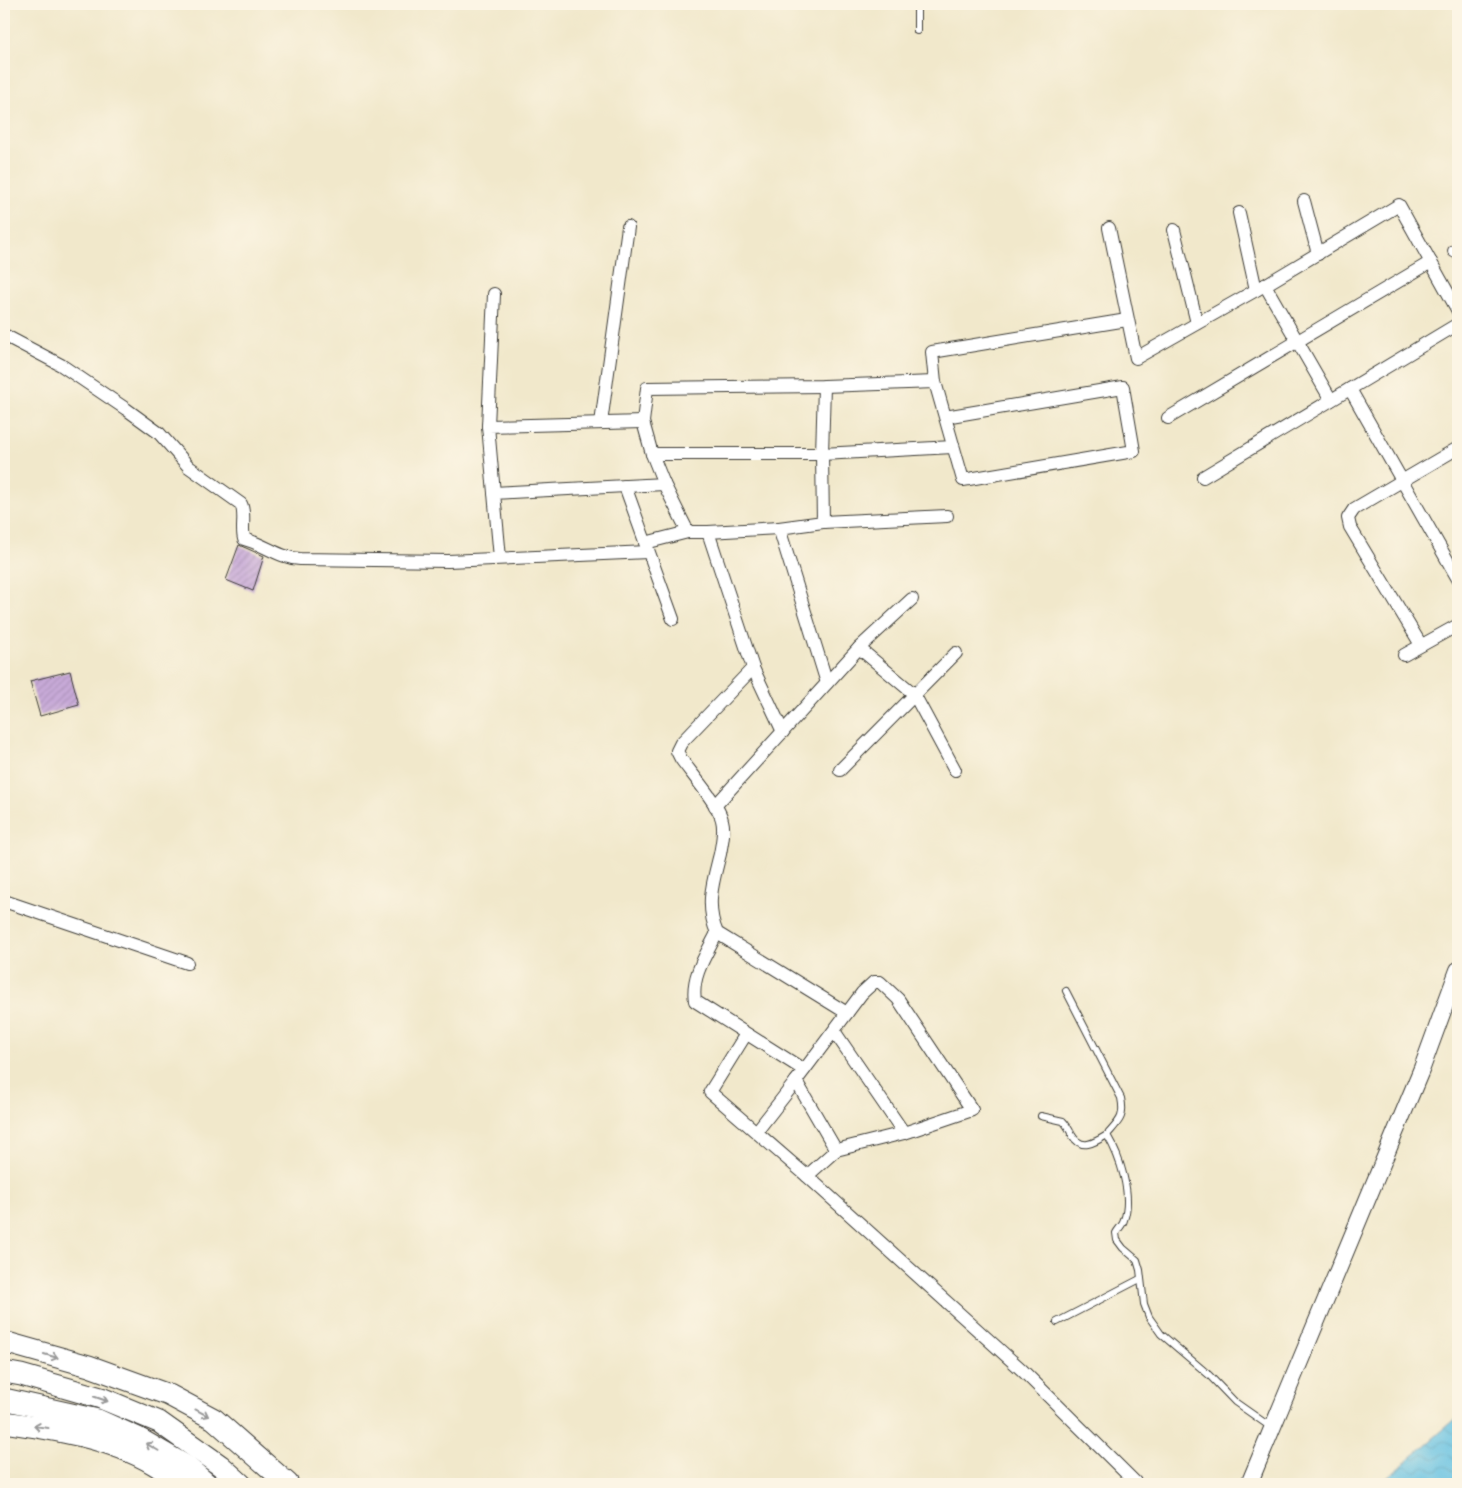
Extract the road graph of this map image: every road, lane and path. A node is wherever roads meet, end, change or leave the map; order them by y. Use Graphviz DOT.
graph roads {
  1 [pos="917,4"];
  2 [pos="918,31"];
  3 [pos="1304,200"];
  4 [pos="1239,213"];
  5 [pos="628,227"];
  6 [pos="1109,228"];
  7 [pos="1174,230"];
  8 [pos="1318,254"];
  9 [pos="1431,262"];
  10 [pos="1261,287"];
  11 [pos="494,294"];
  12 [pos="1458,311"];
  13 [pos="1127,320"];
  14 [pos="1197,323"];
  15 [pos="1458,324"];
  16 [pos="4,335"];
  17 [pos="1298,342"];
  18 [pos="935,382"];
  19 [pos="824,386"];
  20 [pos="1350,389"];
  21 [pos="1331,400"];
  22 [pos="945,417"];
  23 [pos="1168,418"];
  24 [pos="643,422"];
  25 [pos="601,423"];
  26 [pos="488,426"];
  27 [pos="953,447"];
  28 [pos="1458,448"];
  29 [pos="652,454"];
  30 [pos="822,454"];
  31 [pos="1203,478"];
  32 [pos="1401,480"];
  33 [pos="664,484"];
  34 [pos="625,486"];
  35 [pos="494,493"];
  36 [pos="947,516"];
  37 [pos="823,522"];
  38 [pos="779,528"];
  39 [pos="688,532"];
  40 [pos="708,532"];
  41 [pos="647,548"];
  42 [pos="500,558"];
  43 [pos="1458,579"];
  44 [pos="912,599"];
  45 [pos="673,619"];
  46 [pos="1458,625"];
  47 [pos="1421,645"];
  48 [pos="859,648"];
  49 [pos="956,653"];
  50 [pos="1404,655"];
  51 [pos="753,668"];
  52 [pos="827,683"];
  53 [pos="914,694"];
  54 [pos="783,732"];
  55 [pos="840,770"];
  56 [pos="955,770"];
  57 [pos="715,806"];
  58 [pos="4,901"];
  59 [pos="717,932"];
  60 [pos="187,963"];
  61 [pos="1458,970"];
  62 [pos="1066,991"];
  63 [pos="847,1013"];
  64 [pos="834,1031"];
  65 [pos="746,1034"];
  66 [pos="804,1070"];
  67 [pos="796,1081"];
  68 [pos="1041,1116"];
  69 [pos="757,1131"];
  70 [pos="904,1133"];
  71 [pos="1107,1134"];
  72 [pos="836,1150"];
  73 [pos="807,1176"];
  74 [pos="1140,1278"];
  75 [pos="1057,1322"];
  76 [pos="4,1342"];
  77 [pos="4,1372"];
  78 [pos="4,1399"];
  79 [pos="4,1422"];
  80 [pos="1273,1429"];
  81 [pos="182,1484"];
  82 [pos="206,1484"];
  83 [pos="241,1484"];
  84 [pos="288,1484"];
  85 [pos="1137,1484"];
  86 [pos="1249,1484"];
  1 -- 2 [label="lane"];
  3 -- 8 [label="street"];
  4 -- 10 [label="street"];
  5 -- 25 [label="street"];
  6 -- 13 [label="street"];
  7 -- 14 [label="street"];
  8 -- 9 [label="street"];
  8 -- 10 [label="street"];
  9 -- 12 [label="street"];
  9 -- 17 [label="street"];
  10 -- 14 [label="street"];
  10 -- 17 [label="street"];
  11 -- 26 [label="street"];
  13 -- 14 [label="street"];
  13 -- 18 [label="street"];
  15 -- 20 [label="street"];
  16 -- 42 [label="street"];
  17 -- 21 [label="street"];
  17 -- 23 [label="street"];
  18 -- 19 [label="street"];
  18 -- 22 [label="street"];
  19 -- 24 [label="street"];
  19 -- 30 [label="street"];
  20 -- 21 [label="street"];
  20 -- 32 [label="street"];
  21 -- 31 [label="street"];
  22 -- 27 [label="street"];
  22 -- 27 [label="street"];
  24 -- 25 [label="street"];
  24 -- 29 [label="street"];
  25 -- 26 [label="street"];
  26 -- 35 [label="street"];
  27 -- 30 [label="street"];
  28 -- 32 [label="street"];
  29 -- 30 [label="street"];
  29 -- 33 [label="street"];
  30 -- 37 [label="street"];
  32 -- 43 [label="street"];
  32 -- 47 [label="street"];
  33 -- 34 [label="street"];
  33 -- 39 [label="street"];
  34 -- 35 [label="street"];
  34 -- 41 [label="street"];
  35 -- 42 [label="street"];
  36 -- 37 [label="street"];
  37 -- 38 [label="street"];
  38 -- 40 [label="street"];
  38 -- 52 [label="street"];
  39 -- 40 [label="street"];
  39 -- 41 [label="street"];
  40 -- 51 [label="street"];
  41 -- 42 [label="street"];
  41 -- 45 [label="street"];
  44 -- 48 [label="street"];
  46 -- 47 [label="street"];
  47 -- 50 [label="street"];
  48 -- 52 [label="street"];
  48 -- 53 [label="street"];
  49 -- 53 [label="street"];
  51 -- 54 [label="street"];
  51 -- 57 [label="street"];
  52 -- 54 [label="street"];
  53 -- 55 [label="street"];
  53 -- 56 [label="street"];
  54 -- 57 [label="street"];
  57 -- 59 [label="street"];
  58 -- 60 [label="street"];
  59 -- 63 [label="street"];
  59 -- 65 [label="street"];
  61 -- 80 [label="street"];
  62 -- 71 [label="lane"];
  63 -- 64 [label="street"];
  63 -- 70 [label="street"];
  64 -- 66 [label="street"];
  64 -- 70 [label="street"];
  65 -- 66 [label="street"];
  65 -- 69 [label="street"];
  66 -- 67 [label="street"];
  67 -- 69 [label="street"];
  67 -- 72 [label="street"];
  68 -- 71 [label="lane"];
  69 -- 73 [label="street"];
  70 -- 72 [label="street"];
  71 -- 74 [label="lane"];
  72 -- 73 [label="street"];
  73 -- 85 [label="street"];
  74 -- 75 [label="lane"];
  74 -- 80 [label="lane"];
  76 -- 84 [label="highway, one-way"];
  77 -- 83 [label="highway, one-way"];
  82 -- 78 [label="highway, one-way"];
  81 -- 79 [label="highway, one-way"];
  80 -- 86 [label="street"];
}
